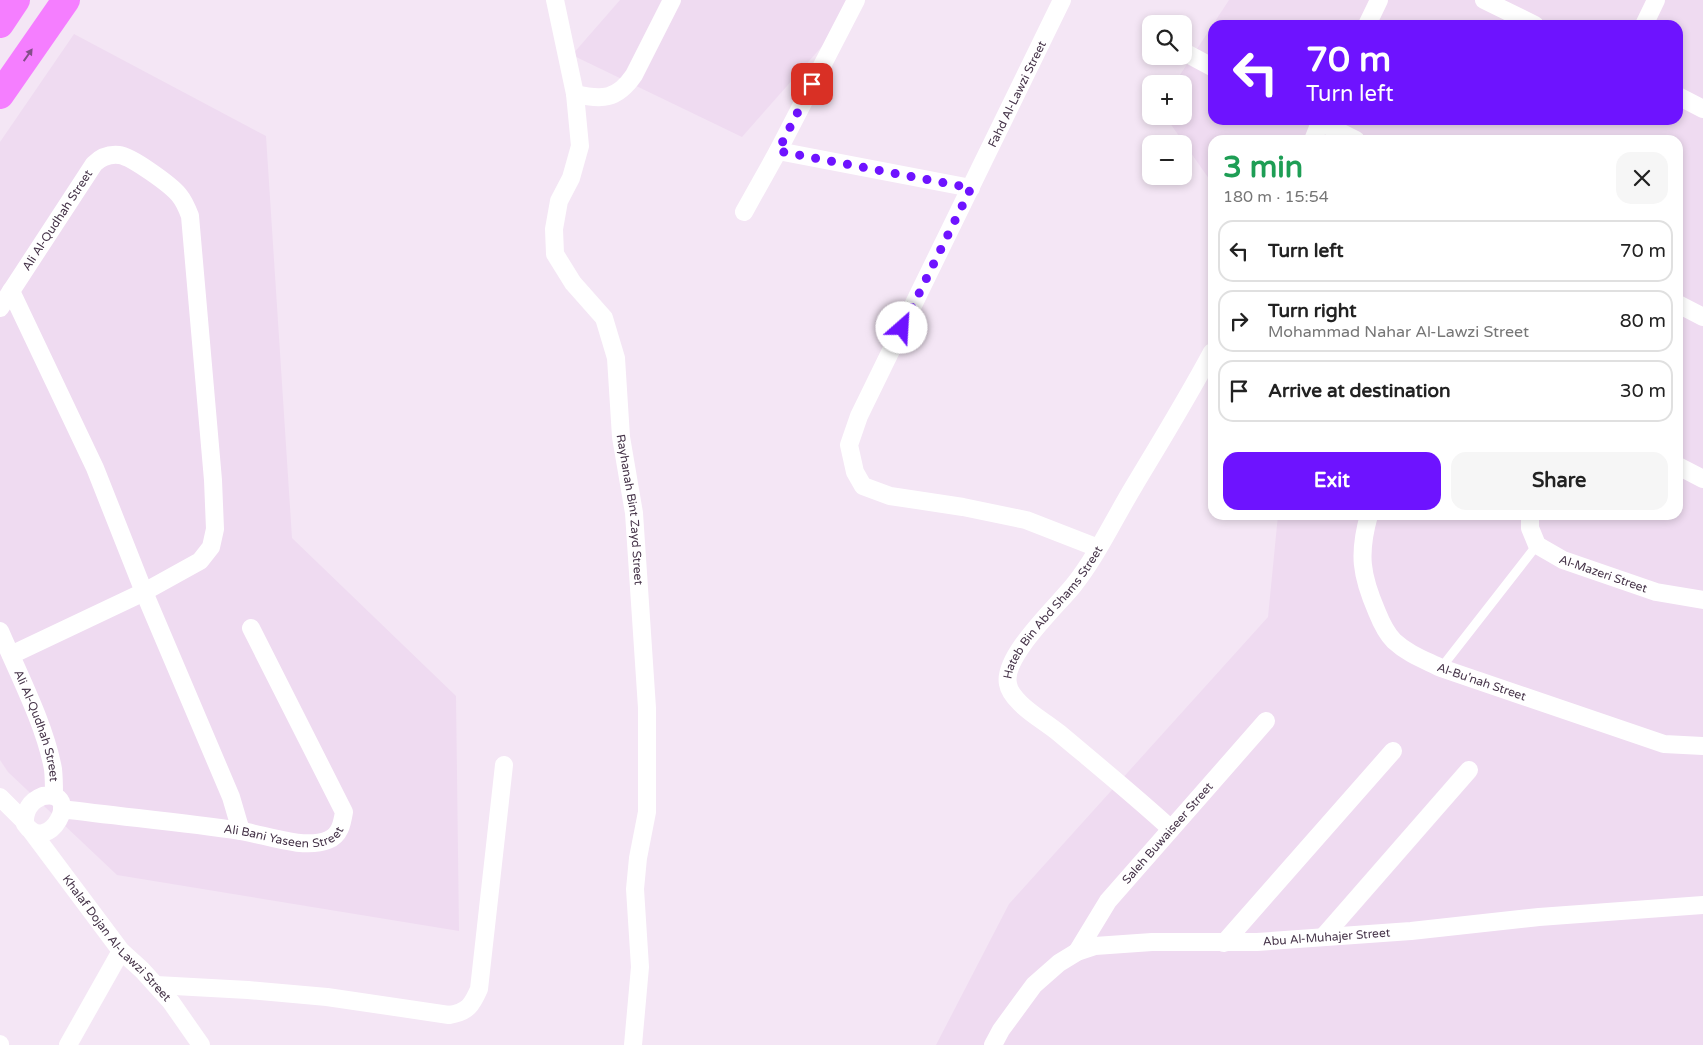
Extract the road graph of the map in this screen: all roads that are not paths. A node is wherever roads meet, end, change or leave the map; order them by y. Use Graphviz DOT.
graph roads {
  1 [pos="16,0"];
  2 [pos="66,0"];
  3 [pos="555,0"];
  4 [pos="672,0"];
  5 [pos="856,0"];
  6 [pos="1062,0"];
  7 [pos="1378,0"];
  8 [pos="1484,0"];
  9 [pos="1656,0"];
  10 [pos="1369,20"];
  11 [pos="1525,20"];
  12 [pos="1646,20"];
  13 [pos="0,24"];
  14 [pos="1192,56"];
  15 [pos="1208,65"];
  16 [pos="575,94"];
  17 [pos="0,95"];
  18 [pos="1683,99"];
  19 [pos="1703,109"];
  20 [pos="1327,125"];
  21 [pos="1346,135"];
  22 [pos="778,151"];
  23 [pos="971,188"];
  24 [pos="744,212"];
  25 [pos="11,291"];
  26 [pos="1683,307"];
  27 [pos="0,308"];
  28 [pos="1703,317"];
  29 [pos="1208,359"];
  30 [pos="1683,469"];
  31 [pos="1703,479"];
  32 [pos="1368,520"];
  33 [pos="1530,520"];
  34 [pos="1537,545"];
  35 [pos="1098,548"];
  36 [pos="144,592"];
  37 [pos="1703,600"];
  38 [pos="251,628"];
  39 [pos="0,631"];
  40 [pos="10,655"];
  41 [pos="1441,668"];
  42 [pos="1266,721"];
  43 [pos="1703,746"];
  44 [pos="1393,751"];
  45 [pos="504,765"];
  46 [pos="1469,770"];
  47 [pos="0,797"];
  48 [pos="58,803"];
  49 [pos="28,827"];
  50 [pos="1171,830"];
  51 [pos="241,831"];
  52 [pos="1703,905"];
  53 [pos="1324,936"];
  54 [pos="1224,943"];
  55 [pos="121,951"];
  56 [pos="1077,952"];
  57 [pos="156,985"];
  58 [pos="68,1045"];
  59 [pos="201,1045"];
  60 [pos="633,1045"];
  61 [pos="993,1045"];
  1 -- 13 [label="highway"];
  17 -- 2 [label="highway, one-way"];
  3 -- 16 [label="street, Rayhanah Bint Zayd Street"];
  4 -- 16 [label="street"];
  5 -- 22 [label="street"];
  6 -- 23 [label="street, Fahd Al-Lawzi Street"];
  7 -- 10 [label="street"];
  8 -- 11 [label="street"];
  9 -- 12 [label="street"];
  14 -- 15 [label="street"];
  16 -- 60 [label="street, Rayhanah Bint Zayd Street"];
  18 -- 19 [label="street"];
  20 -- 21 [label="street"];
  22 -- 23 [label="street"];
  22 -- 24 [label="street"];
  23 -- 35 [label="street, Fahd Al-Lawzi Street"];
  25 -- 27 [label="street, Ali Al-Qudhah Street"];
  25 -- 36 [label="street"];
  25 -- 36 [label="street, Ali Al-Qudhah Street"];
  26 -- 28 [label="street"];
  29 -- 35 [label="street, Hateb Bin Abd Shams Street"];
  30 -- 31 [label="street"];
  32 -- 41 [label="street, Al-Bu'nah Street"];
  33 -- 34 [label="street"];
  34 -- 37 [label="street, Al-Mazeri Street"];
  34 -- 41 [label="lane"];
  35 -- 50 [label="street, Hateb Bin Abd Shams Street"];
  36 -- 40 [label="street"];
  36 -- 51 [label="street"];
  38 -- 51 [label="street, Ali Bani Yaseen Street"];
  39 -- 40 [label="street, Ali Al-Qudhah Street"];
  40 -- 48 [label="street, Ali Al-Qudhah Street"];
  41 -- 43 [label="street, Al-Bu'nah Street"];
  42 -- 50 [label="street, Saleh Buwaiseer Street"];
  44 -- 54 [label="street"];
  45 -- 57 [label="street"];
  46 -- 53 [label="street"];
  47 -- 49 [label="street, Khalaf Dojan Al-Lawzi Street"];
  48 -- 49 [label="street"];
  48 -- 49 [label="street"];
  48 -- 51 [label="street, Ali Bani Yaseen Street"];
  49 -- 55 [label="street, Khalaf Dojan Al-Lawzi Street"];
  50 -- 56 [label="street, Saleh Buwaiseer Street"];
  52 -- 53 [label="street, Abu Al-Muhajer Street"];
  53 -- 54 [label="street, Abu Al-Muhajer Street"];
  54 -- 56 [label="street, Abu Al-Muhajer Street"];
  55 -- 57 [label="street, Khalaf Dojan Al-Lawzi Street"];
  55 -- 58 [label="street"];
  56 -- 61 [label="street, Abu Al-Muhajer Street"];
  57 -- 59 [label="street, Khalaf Dojan Al-Lawzi Street"];
}
